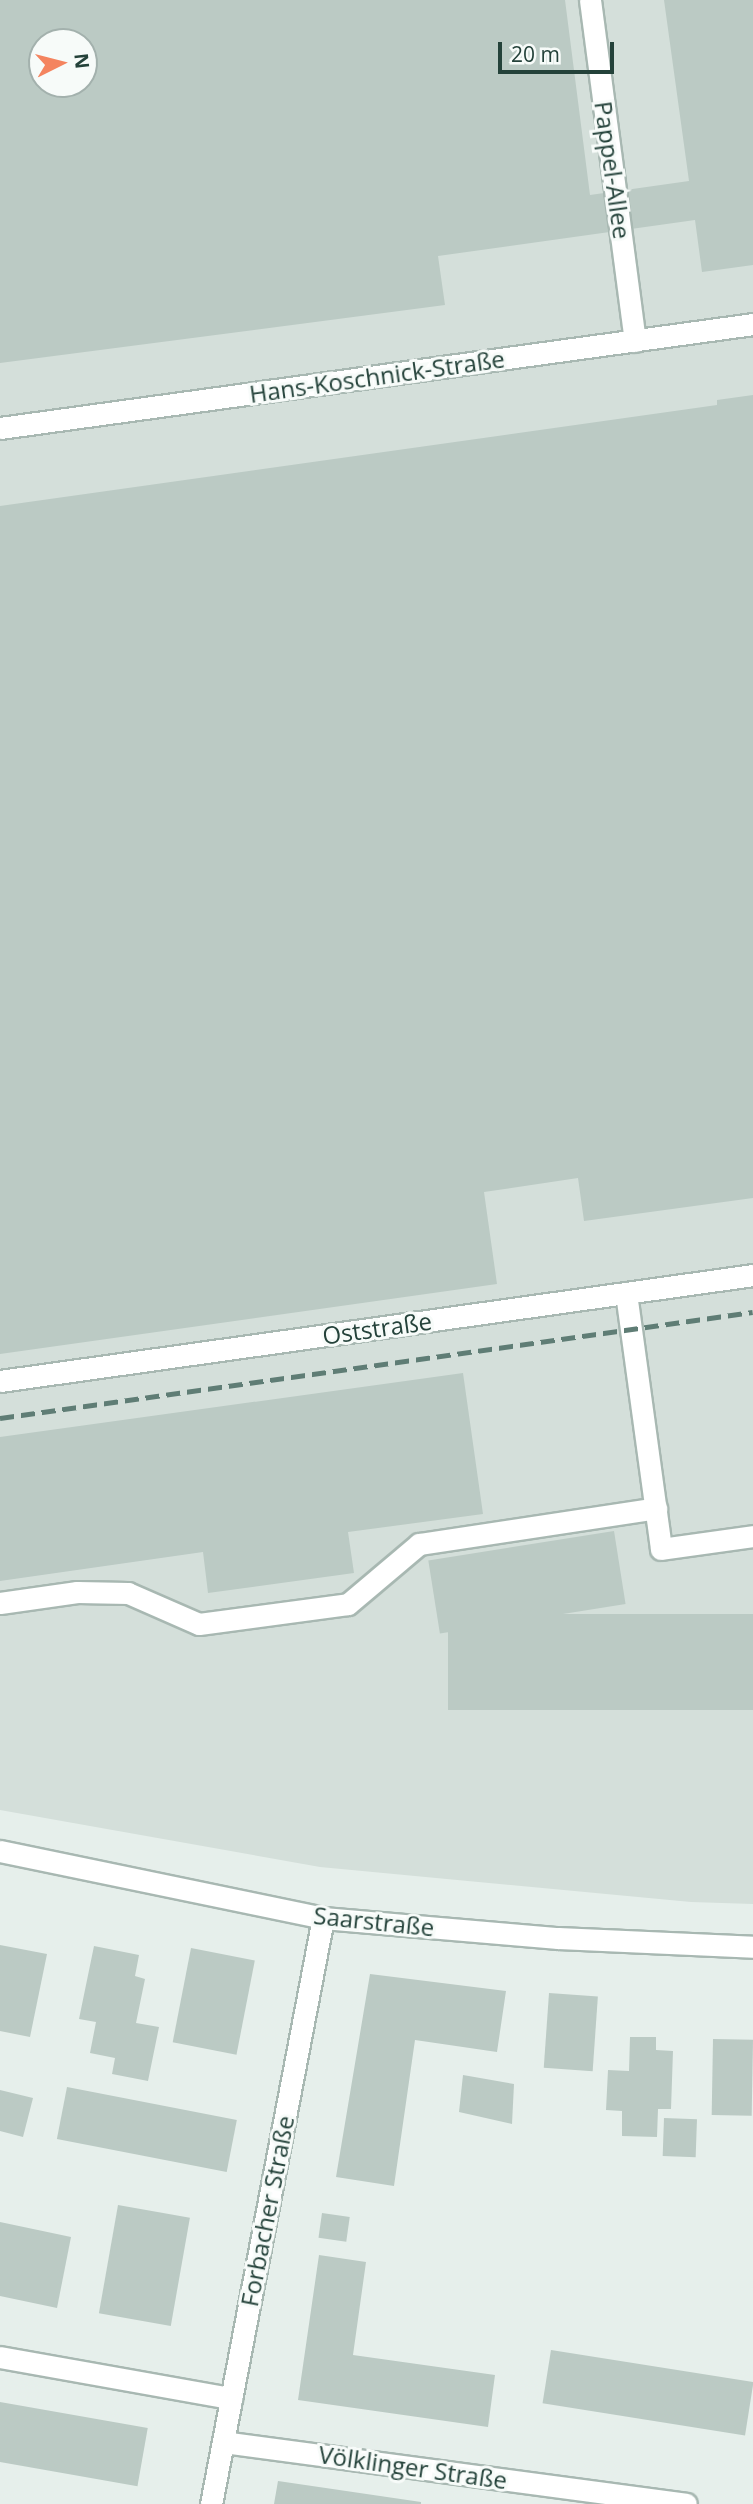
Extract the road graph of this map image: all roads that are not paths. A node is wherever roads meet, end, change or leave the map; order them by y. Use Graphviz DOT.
graph roads {
  1 [pos="590,0"];
  2 [pos="753,324"];
  3 [pos="635,341"];
  4 [pos="0,428"];
  5 [pos="753,1275"];
  6 [pos="626,1293"];
  7 [pos="0,1381"];
  8 [pos="656,1508"];
  9 [pos="753,1536"];
  10 [pos="0,1604"];
  11 [pos="0,1851"];
  12 [pos="323,1918"];
  13 [pos="753,1947"];
  14 [pos="0,2357"];
  15 [pos="231,2398"];
  16 [pos="223,2442"];
  17 [pos="211,2504"];
  18 [pos="686,2504"];
  1 -- 3 [label="street, Pappel-Allee"];
  2 -- 3 [label="street, Hans-Koschnick-Straße"];
  3 -- 4 [label="street, Hans-Koschnick-Straße"];
  5 -- 6 [label="street, Oststraße"];
  6 -- 7 [label="street, Oststraße"];
  6 -- 8 [label="street"];
  8 -- 9 [label="street"];
  8 -- 10 [label="street"];
  11 -- 12 [label="street, Saarstraße"];
  12 -- 13 [label="street, Saarstraße"];
  12 -- 15 [label="street, Forbacher Straße"];
  14 -- 15 [label="street"];
  15 -- 16 [label="street, Forbacher Straße"];
  16 -- 17 [label="street, Forbacher Straße"];
  16 -- 18 [label="street, Völklinger Straße"];
}
